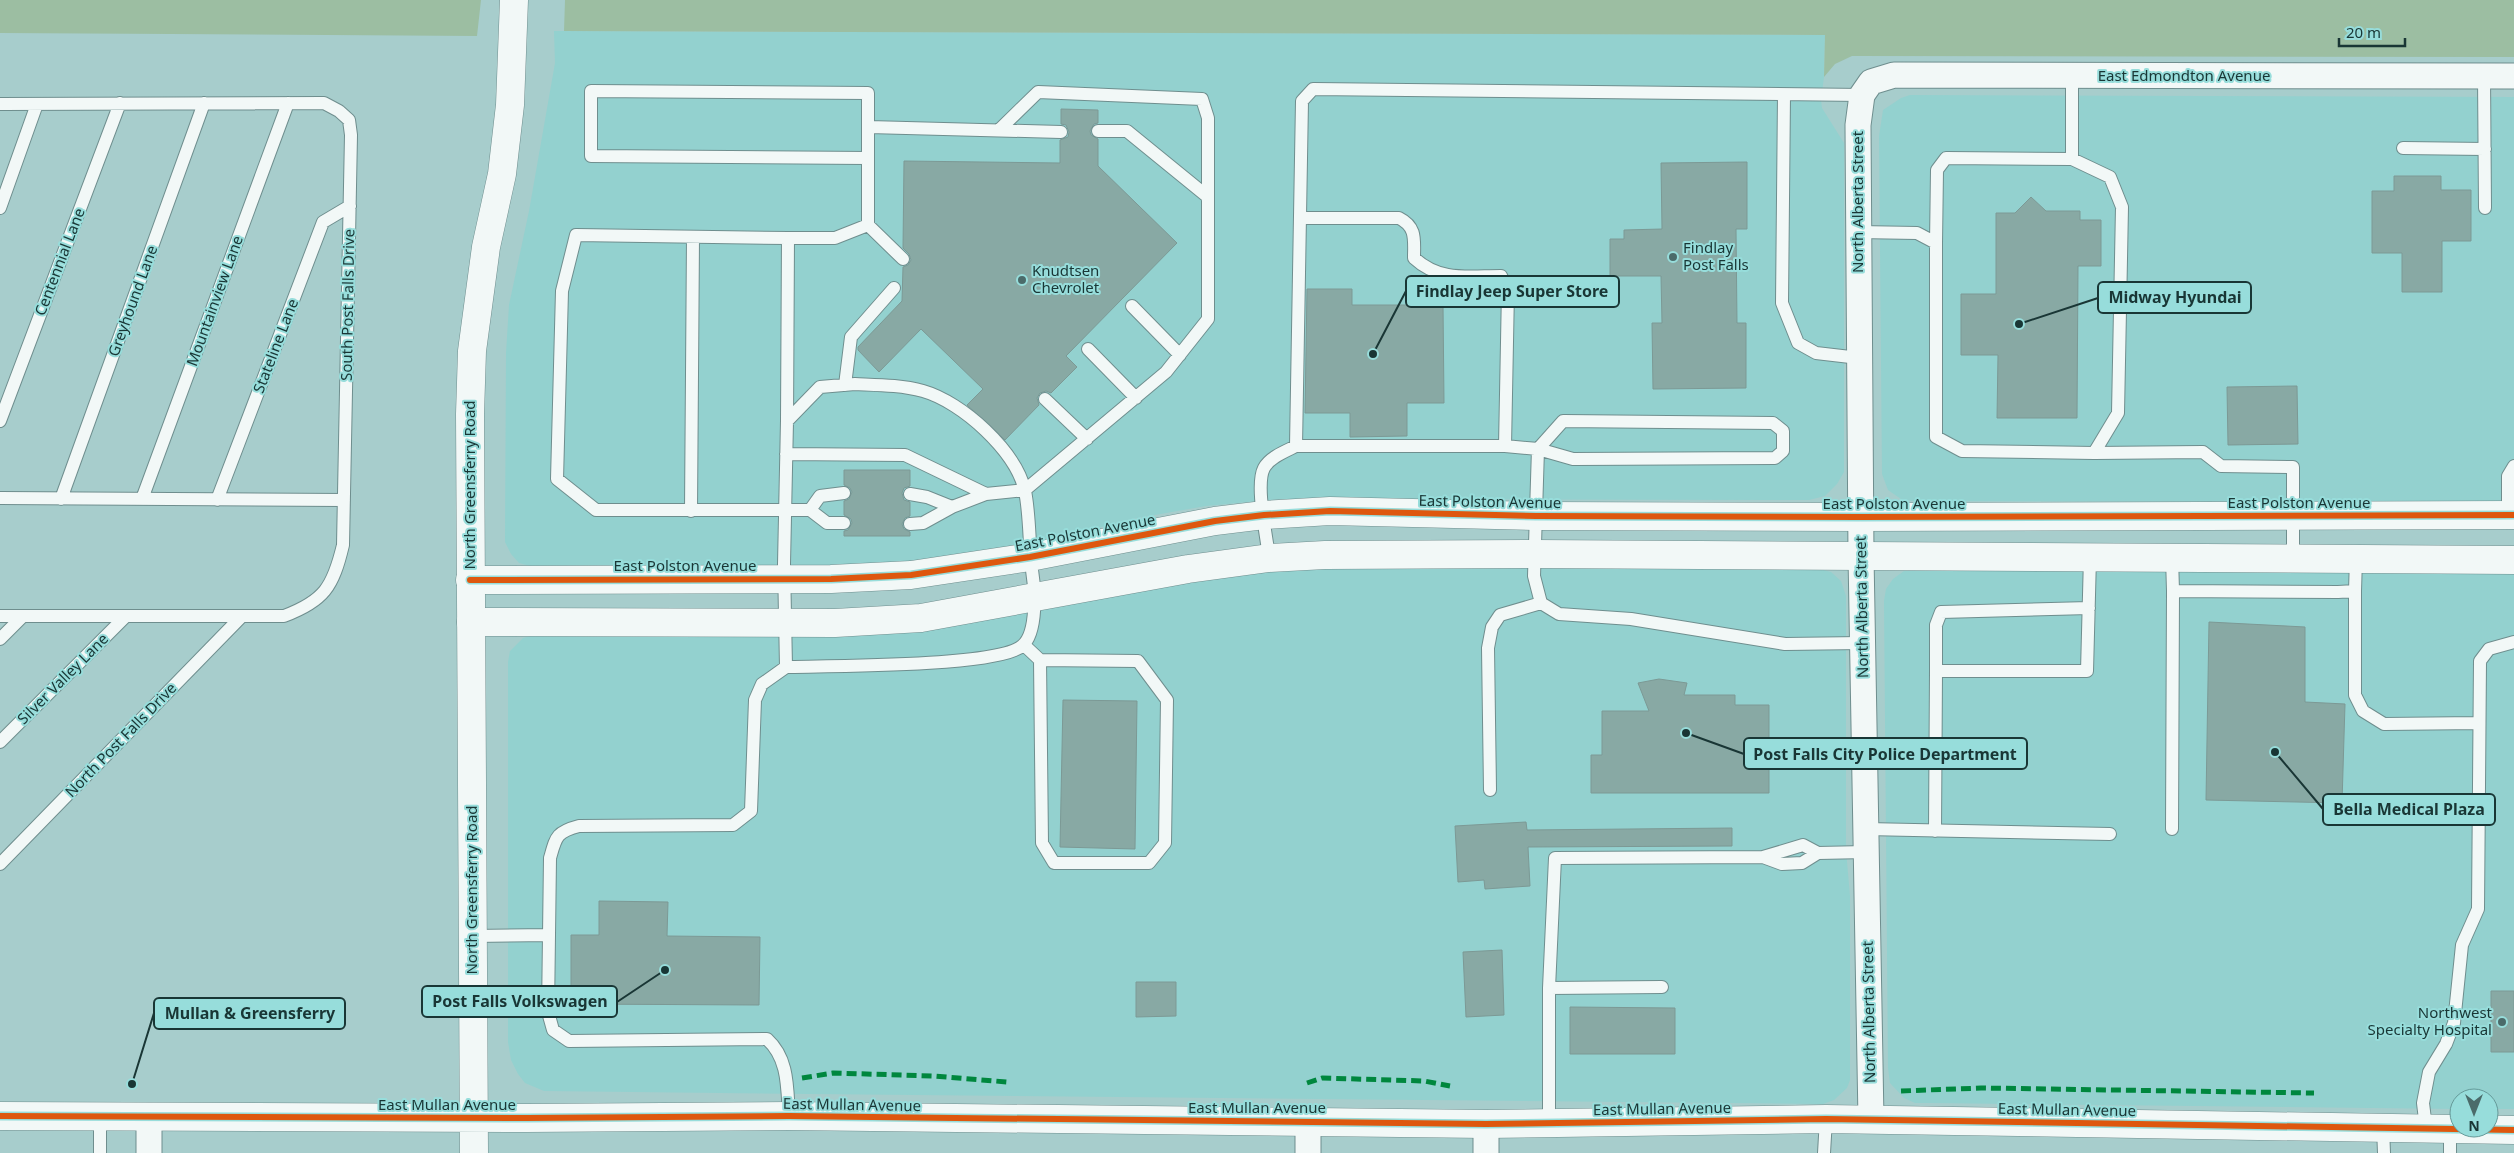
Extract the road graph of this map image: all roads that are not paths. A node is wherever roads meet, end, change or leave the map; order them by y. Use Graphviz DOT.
graph roads {
  1 [pos="514,0"];
  2 [pos="2072,76"];
  3 [pos="2484,76"];
  4 [pos="2514,76"];
  5 [pos="1784,95"];
  6 [pos="1862,95"];
  7 [pos="0,104"];
  8 [pos="37,104"];
  9 [pos="120,104"];
  10 [pos="204,104"];
  11 [pos="288,104"];
  12 [pos="868,127"];
  13 [pos="999,130"];
  14 [pos="1060,132"];
  15 [pos="1098,132"];
  16 [pos="2403,148"];
  17 [pos="2485,149"];
  18 [pos="868,158"];
  19 [pos="2072,160"];
  20 [pos="1208,197"];
  21 [pos="350,206"];
  22 [pos="0,208"];
  23 [pos="2485,208"];
  24 [pos="1300,218"];
  25 [pos="868,225"];
  26 [pos="1858,232"];
  27 [pos="694,237"];
  28 [pos="788,238"];
  29 [pos="1936,243"];
  30 [pos="903,259"];
  31 [pos="894,288"];
  32 [pos="1132,306"];
  33 [pos="1088,349"];
  34 [pos="1180,355"];
  35 [pos="1859,358"];
  36 [pos="845,385"];
  37 [pos="1136,398"];
  38 [pos="1045,399"];
  39 [pos="0,421"];
  40 [pos="787,421"];
  41 [pos="1087,439"];
  42 [pos="1296,446"];
  43 [pos="1505,446"];
  44 [pos="1538,450"];
  45 [pos="2094,453"];
  46 [pos="786,454"];
  47 [pos="2514,466"];
  48 [pos="1025,490"];
  49 [pos="844,493"];
  50 [pos="910,494"];
  51 [pos="986,494"];
  52 [pos="0,498"];
  53 [pos="61,499"];
  54 [pos="142,499"];
  55 [pos="218,500"];
  56 [pos="344,500"];
  57 [pos="952,507"];
  58 [pos="810,510"];
  59 [pos="692,511"];
  60 [pos="785,511"];
  61 [pos="1264,515"];
  62 [pos="2511,515"];
  63 [pos="1536,516"];
  64 [pos="2293,516"];
  65 [pos="1860,517"];
  66 [pos="844,523"];
  67 [pos="910,524"];
  68 [pos="1535,554"];
  69 [pos="1861,556"];
  70 [pos="1030,557"];
  71 [pos="2090,557"];
  72 [pos="1269,558"];
  73 [pos="2172,558"];
  74 [pos="2293,558"];
  75 [pos="2356,558"];
  76 [pos="2514,560"];
  77 [pos="784,579"];
  78 [pos="470,580"];
  79 [pos="2174,591"];
  80 [pos="2355,591"];
  81 [pos="1036,598"];
  82 [pos="1541,603"];
  83 [pos="2089,608"];
  84 [pos="0,616"];
  85 [pos="24,616"];
  86 [pos="126,616"];
  87 [pos="242,616"];
  88 [pos="471,622"];
  89 [pos="784,623"];
  90 [pos="0,639"];
  91 [pos="2514,642"];
  92 [pos="1862,643"];
  93 [pos="1024,645"];
  94 [pos="1040,660"];
  95 [pos="786,667"];
  96 [pos="1936,671"];
  97 [pos="2479,723"];
  98 [pos="0,742"];
  99 [pos="1490,790"];
  100 [pos="2172,829"];
  101 [pos="1936,831"];
  102 [pos="2110,834"];
  103 [pos="1866,840"];
  104 [pos="0,864"];
  105 [pos="549,935"];
  106 [pos="473,936"];
  107 [pos="1662,987"];
  108 [pos="1550,988"];
  109 [pos="0,1116"];
  110 [pos="100,1116"];
  111 [pos="149,1116"];
  112 [pos="789,1116"];
  113 [pos="474,1118"];
  114 [pos="1826,1119"];
  115 [pos="1308,1120"];
  116 [pos="1871,1120"];
  117 [pos="1549,1123"];
  118 [pos="1486,1124"];
  119 [pos="2514,1130"];
  120 [pos="2442,1136"];
  121 [pos="2384,1140"];
  122 [pos="100,1153"];
  123 [pos="150,1153"];
  124 [pos="474,1153"];
  125 [pos="1308,1153"];
  126 [pos="1486,1153"];
  127 [pos="1824,1153"];
  1 -- 78 [label="street, North Greensferry Road"];
  2 -- 3 [label="street, East Edmondton Avenue"];
  2 -- 6 [label="street, East Edmondton Avenue"];
  2 -- 19 [label="lane"];
  3 -- 4 [label="street, East Edmondton Avenue"];
  3 -- 17 [label="lane"];
  5 -- 6 [label="lane"];
  5 -- 24 [label="lane"];
  5 -- 35 [label="lane"];
  6 -- 26 [label="street, North Alberta Street"];
  7 -- 8 [label="lane, South Post Falls Drive"];
  8 -- 9 [label="lane, South Post Falls Drive"];
  8 -- 22 [label="lane"];
  9 -- 10 [label="lane, South Post Falls Drive"];
  9 -- 39 [label="lane, Centennial Lane"];
  10 -- 11 [label="lane, South Post Falls Drive"];
  10 -- 53 [label="lane, Greyhound Lane"];
  11 -- 21 [label="lane, South Post Falls Drive"];
  11 -- 54 [label="lane, Mountainview Lane"];
  12 -- 13 [label="lane"];
  12 -- 18 [label="lane"];
  12 -- 18 [label="lane"];
  13 -- 14 [label="lane"];
  13 -- 20 [label="lane"];
  15 -- 20 [label="lane"];
  16 -- 17 [label="lane"];
  17 -- 23 [label="lane"];
  18 -- 25 [label="lane"];
  19 -- 29 [label="lane"];
  19 -- 45 [label="lane"];
  20 -- 34 [label="lane"];
  21 -- 55 [label="lane, Stateline Lane"];
  21 -- 56 [label="lane, South Post Falls Drive"];
  24 -- 42 [label="lane"];
  24 -- 43 [label="lane"];
  25 -- 28 [label="lane"];
  25 -- 30 [label="lane"];
  26 -- 29 [label="lane"];
  26 -- 35 [label="street, North Alberta Street"];
  27 -- 28 [label="lane"];
  27 -- 59 [label="lane"];
  27 -- 59 [label="lane"];
  28 -- 40 [label="lane"];
  29 -- 45 [label="lane"];
  31 -- 36 [label="lane"];
  32 -- 34 [label="lane"];
  33 -- 37 [label="lane"];
  34 -- 37 [label="lane"];
  35 -- 65 [label="street, North Alberta Street"];
  36 -- 40 [label="lane"];
  36 -- 48 [label="lane"];
  37 -- 41 [label="lane"];
  38 -- 41 [label="lane"];
  40 -- 46 [label="lane"];
  41 -- 48 [label="lane"];
  42 -- 43 [label="lane"];
  42 -- 61 [label="lane"];
  43 -- 44 [label="lane"];
  44 -- 44 [label="lane"];
  44 -- 63 [label="lane"];
  45 -- 64 [label="lane"];
  46 -- 51 [label="lane"];
  46 -- 60 [label="lane"];
  47 -- 62 [label="lane"];
  48 -- 51 [label="lane"];
  48 -- 70 [label="lane"];
  49 -- 58 [label="lane"];
  50 -- 57 [label="lane"];
  51 -- 57 [label="lane"];
  52 -- 53 [label="lane"];
  53 -- 54 [label="lane"];
  54 -- 55 [label="lane"];
  55 -- 56 [label="lane"];
  56 -- 87 [label="lane"];
  57 -- 67 [label="lane"];
  58 -- 60 [label="lane"];
  58 -- 66 [label="lane"];
  59 -- 60 [label="lane"];
  60 -- 77 [label="lane"];
  61 -- 63 [label="street, East Polston Avenue"];
  61 -- 70 [label="street, East Polston Avenue"];
  61 -- 72 [label="lane"];
  62 -- 64 [label="street, East Polston Avenue"];
  63 -- 65 [label="street, East Polston Avenue"];
  63 -- 68 [label="lane"];
  64 -- 65 [label="street, East Polston Avenue"];
  64 -- 74 [label="lane"];
  65 -- 69 [label="street, North Alberta Street"];
  68 -- 69 [label="street"];
  68 -- 72 [label="street"];
  68 -- 82 [label="lane"];
  69 -- 71 [label="street"];
  69 -- 92 [label="street, North Alberta Street"];
  70 -- 77 [label="street, East Polston Avenue"];
  70 -- 81 [label="lane"];
  71 -- 73 [label="street"];
  71 -- 83 [label="lane"];
  72 -- 81 [label="street"];
  73 -- 74 [label="street"];
  73 -- 79 [label="lane"];
  74 -- 75 [label="street"];
  75 -- 76 [label="street"];
  75 -- 80 [label="lane"];
  77 -- 78 [label="street, East Polston Avenue"];
  77 -- 89 [label="lane"];
  78 -- 88 [label="street, North Greensferry Road"];
  79 -- 80 [label="lane"];
  79 -- 100 [label="lane"];
  80 -- 97 [label="lane"];
  81 -- 89 [label="street"];
  81 -- 93 [label="lane"];
  82 -- 92 [label="lane"];
  82 -- 99 [label="lane"];
  83 -- 96 [label="lane"];
  83 -- 96 [label="lane"];
  84 -- 85 [label="lane"];
  85 -- 86 [label="lane"];
  85 -- 90 [label="lane"];
  86 -- 87 [label="lane"];
  86 -- 98 [label="lane, Silver Valley Lane"];
  87 -- 104 [label="lane, North Post Falls Drive"];
  88 -- 89 [label="street"];
  88 -- 106 [label="street, North Greensferry Road"];
  89 -- 95 [label="lane"];
  91 -- 97 [label="lane"];
  92 -- 103 [label="street, North Alberta Street"];
  93 -- 94 [label="lane"];
  93 -- 95 [label="lane"];
  94 -- 94 [label="lane"];
  95 -- 105 [label="lane"];
  96 -- 101 [label="lane"];
  97 -- 120 [label="lane"];
  101 -- 102 [label="lane"];
  101 -- 103 [label="lane"];
  103 -- 108 [label="lane"];
  103 -- 116 [label="street, North Alberta Street"];
  105 -- 106 [label="lane"];
  105 -- 112 [label="lane"];
  106 -- 113 [label="street, North Greensferry Road"];
  107 -- 108 [label="lane"];
  108 -- 117 [label="lane"];
  109 -- 110 [label="street, East Mullan Avenue"];
  110 -- 111 [label="street, East Mullan Avenue"];
  110 -- 122 [label="lane"];
  111 -- 113 [label="street, East Mullan Avenue"];
  111 -- 123 [label="street"];
  112 -- 113 [label="street, East Mullan Avenue"];
  112 -- 115 [label="street, East Mullan Avenue"];
  113 -- 124 [label="street, North Greensferry Road"];
  114 -- 116 [label="street, East Mullan Avenue"];
  114 -- 117 [label="street, East Mullan Avenue"];
  114 -- 127 [label="lane"];
  115 -- 118 [label="street, East Mullan Avenue"];
  115 -- 125 [label="street"];
  116 -- 121 [label="street, East Mullan Avenue"];
  117 -- 118 [label="street, East Mullan Avenue"];
  118 -- 126 [label="street"];
  119 -- 120 [label="street, East Mullan Avenue"];
  120 -- 121 [label="street, East Mullan Avenue"];
}
